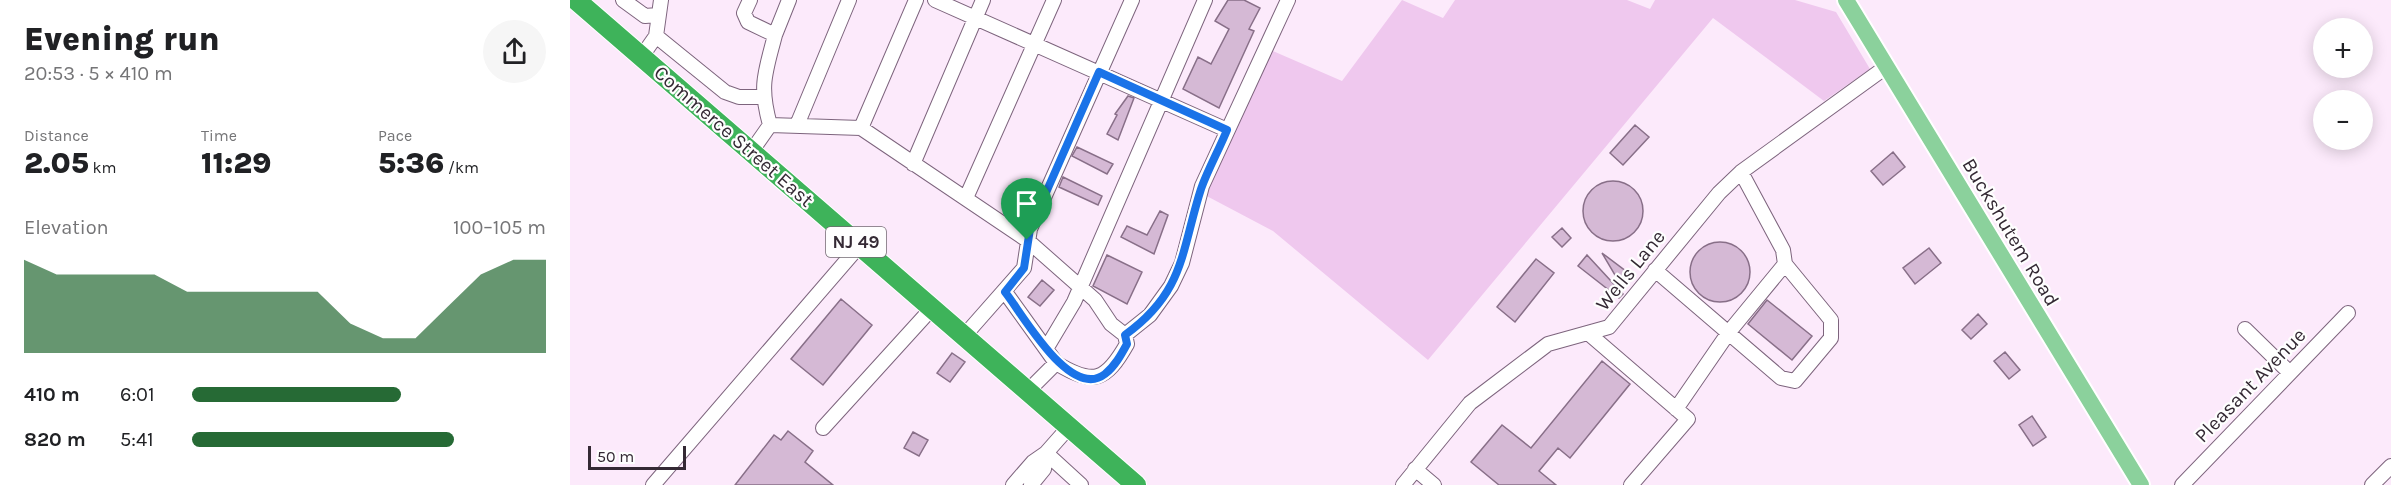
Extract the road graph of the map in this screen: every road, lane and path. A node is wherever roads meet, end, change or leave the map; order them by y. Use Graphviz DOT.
graph roads {
  1 [pos="576,0"];
  2 [pos="623,0"];
  3 [pos="661,0"];
  4 [pos="750,0"];
  5 [pos="789,0"];
  6 [pos="849,0"];
  7 [pos="916,0"];
  8 [pos="935,0"];
  9 [pos="983,0"];
  10 [pos="1054,0"];
  11 [pos="1132,0"];
  12 [pos="1205,0"];
  13 [pos="1288,0"];
  14 [pos="1846,0"];
  15 [pos="592,7"];
  16 [pos="658,15"];
  17 [pos="975,19"];
  18 [pos="775,35"];
  19 [pos="656,36"];
  20 [pos="1035,44"];
  21 [pos="642,56"];
  22 [pos="1886,67"];
  23 [pos="1099,72"];
  24 [pos="762,97"];
  25 [pos="1161,100"];
  26 [pos="770,125"];
  27 [pos="797,125"];
  28 [pos="861,128"];
  29 [pos="1227,130"];
  30 [pos="751,152"];
  31 [pos="913,164"];
  32 [pos="1742,172"];
  33 [pos="966,198"];
  34 [pos="1027,240"];
  35 [pos="860,245"];
  36 [pos="1785,264"];
  37 [pos="1655,270"];
  38 [pos="1079,287"];
  39 [pos="1005,292"];
  40 [pos="933,307"];
  41 [pos="2348,314"];
  42 [pos="2245,329"];
  43 [pos="1729,332"];
  44 [pos="1588,333"];
  45 [pos="964,335"];
  46 [pos="1125,335"];
  47 [pos="1046,348"];
  48 [pos="1056,363"];
  49 [pos="2289,372"];
  50 [pos="1028,391"];
  51 [pos="1676,409"];
  52 [pos="1069,427"];
  53 [pos="823,428"];
  54 [pos="1046,453"];
  55 [pos="2391,465"];
  56 [pos="1415,469"];
  57 [pos="653,485"];
  58 [pos="1013,485"];
  59 [pos="1031,485"];
  60 [pos="1081,485"];
  61 [pos="1136,485"];
  62 [pos="1403,485"];
  63 [pos="1434,485"];
  64 [pos="1631,485"];
  65 [pos="2141,485"];
  66 [pos="2182,485"];
  67 [pos="2372,485"];
  1 -- 15 [label="highway, Commerce Street East / NJ 49"];
  2 -- 16 [label="street"];
  3 -- 16 [label="street"];
  4 -- 18 [label="street"];
  5 -- 18 [label="street"];
  6 -- 27 [label="street"];
  7 -- 28 [label="street"];
  8 -- 17 [label="street"];
  9 -- 17 [label="street"];
  10 -- 20 [label="street"];
  11 -- 23 [label="street"];
  12 -- 25 [label="street"];
  13 -- 29 [label="street"];
  14 -- 22 [label="main road, Buckshutem Road"];
  15 -- 21 [label="highway, Commerce Street East / NJ 49"];
  16 -- 19 [label="street"];
  17 -- 20 [label="street"];
  17 -- 31 [label="street"];
  18 -- 24 [label="street"];
  19 -- 21 [label="street"];
  19 -- 24 [label="street"];
  20 -- 23 [label="street"];
  20 -- 33 [label="street"];
  21 -- 30 [label="highway, Commerce Street East / NJ 49"];
  22 -- 32 [label="street, Wells Lane"];
  22 -- 65 [label="main road, Buckshutem Road"];
  23 -- 25 [label="street"];
  23 -- 34 [label="street"];
  24 -- 26 [label="street"];
  25 -- 29 [label="street"];
  25 -- 38 [label="street"];
  26 -- 27 [label="street"];
  26 -- 30 [label="street"];
  27 -- 28 [label="street"];
  28 -- 31 [label="street"];
  29 -- 46 [label="street"];
  30 -- 35 [label="highway, Commerce Street East / NJ 49"];
  31 -- 33 [label="street"];
  32 -- 36 [label="street"];
  32 -- 37 [label="street, Wells Lane"];
  33 -- 34 [label="street"];
  34 -- 38 [label="street"];
  34 -- 39 [label="street"];
  35 -- 40 [label="highway, Commerce Street East / NJ 49"];
  35 -- 57 [label="street"];
  36 -- 43 [label="street"];
  36 -- 43 [label="street"];
  37 -- 43 [label="street"];
  37 -- 44 [label="street, Wells Lane"];
  38 -- 46 [label="street"];
  38 -- 47 [label="street"];
  39 -- 45 [label="street"];
  39 -- 47 [label="street"];
  40 -- 45 [label="highway, Commerce Street East / NJ 49"];
  40 -- 53 [label="street"];
  41 -- 49 [label="street, Pleasant Avenue"];
  42 -- 49 [label="street"];
  43 -- 51 [label="street"];
  44 -- 51 [label="street"];
  44 -- 56 [label="street, Wells Lane"];
  45 -- 50 [label="highway, Commerce Street East / NJ 49"];
  46 -- 48 [label="street"];
  47 -- 48 [label="street"];
  48 -- 50 [label="street"];
  49 -- 66 [label="street, Pleasant Avenue"];
  50 -- 52 [label="highway, Commerce Street East / NJ 49"];
  51 -- 64 [label="street"];
  52 -- 54 [label="street"];
  52 -- 61 [label="highway, Commerce Street East / NJ 49"];
  54 -- 58 [label="street"];
  54 -- 59 [label="street"];
  54 -- 60 [label="street"];
  55 -- 67 [label="street"];
  56 -- 62 [label="street, Wells Lane"];
  56 -- 63 [label="street"];
}
